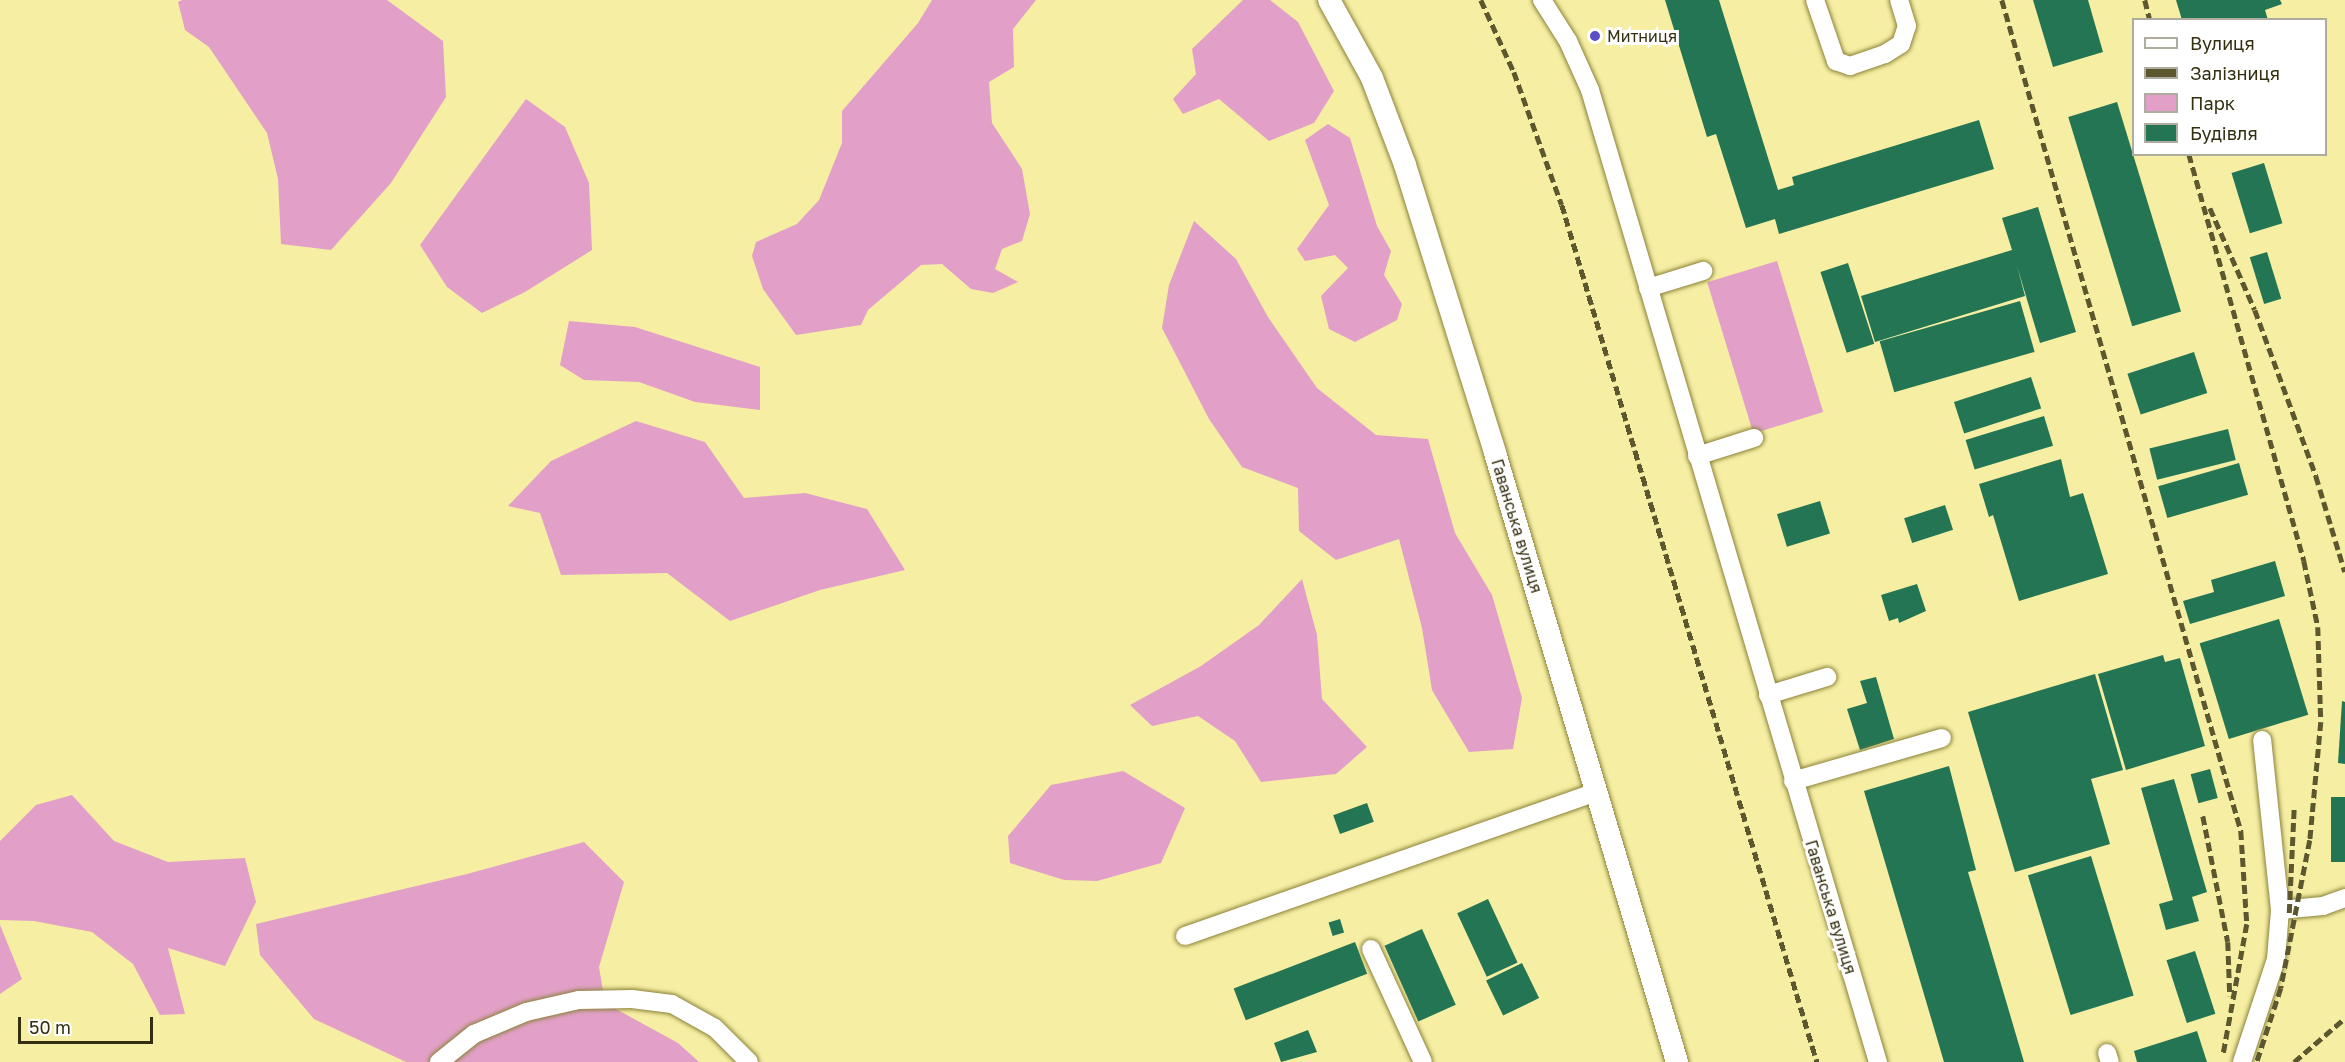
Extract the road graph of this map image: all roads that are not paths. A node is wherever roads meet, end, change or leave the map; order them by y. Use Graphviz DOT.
graph roads {
  1 [pos="1329,0"];
  2 [pos="1542,0"];
  3 [pos="1815,0"];
  4 [pos="1899,0"];
  5 [pos="1703,271"];
  6 [pos="1648,288"];
  7 [pos="1754,438"];
  8 [pos="1697,456"];
  9 [pos="1827,677"];
  10 [pos="1768,695"];
  11 [pos="1942,738"];
  12 [pos="2262,740"];
  13 [pos="1793,781"];
  14 [pos="1597,792"];
  15 [pos="2345,898"];
  16 [pos="2280,910"];
  17 [pos="1185,936"];
  18 [pos="1371,949"];
  19 [pos="439,1062"];
  20 [pos="749,1062"];
  21 [pos="1423,1062"];
  22 [pos="1677,1062"];
  23 [pos="1878,1062"];
  24 [pos="2242,1062"];
  1 -- 14 [label="main road, Гаванська вулиця"];
  2 -- 6 [label="street, Гаванська вулиця"];
  3 -- 4 [label="street"];
  5 -- 6 [label="street"];
  6 -- 8 [label="street, Гаванська вулиця"];
  7 -- 8 [label="street"];
  8 -- 10 [label="street, Гаванська вулиця"];
  9 -- 10 [label="street"];
  10 -- 13 [label="street, Гаванська вулиця"];
  11 -- 13 [label="street"];
  12 -- 16 [label="street"];
  13 -- 23 [label="street, Гаванська вулиця"];
  14 -- 17 [label="street"];
  14 -- 22 [label="main road, Гаванська вулиця"];
  15 -- 16 [label="street"];
  16 -- 24 [label="street"];
  18 -- 21 [label="street"];
  19 -- 20 [label="street"];
}
